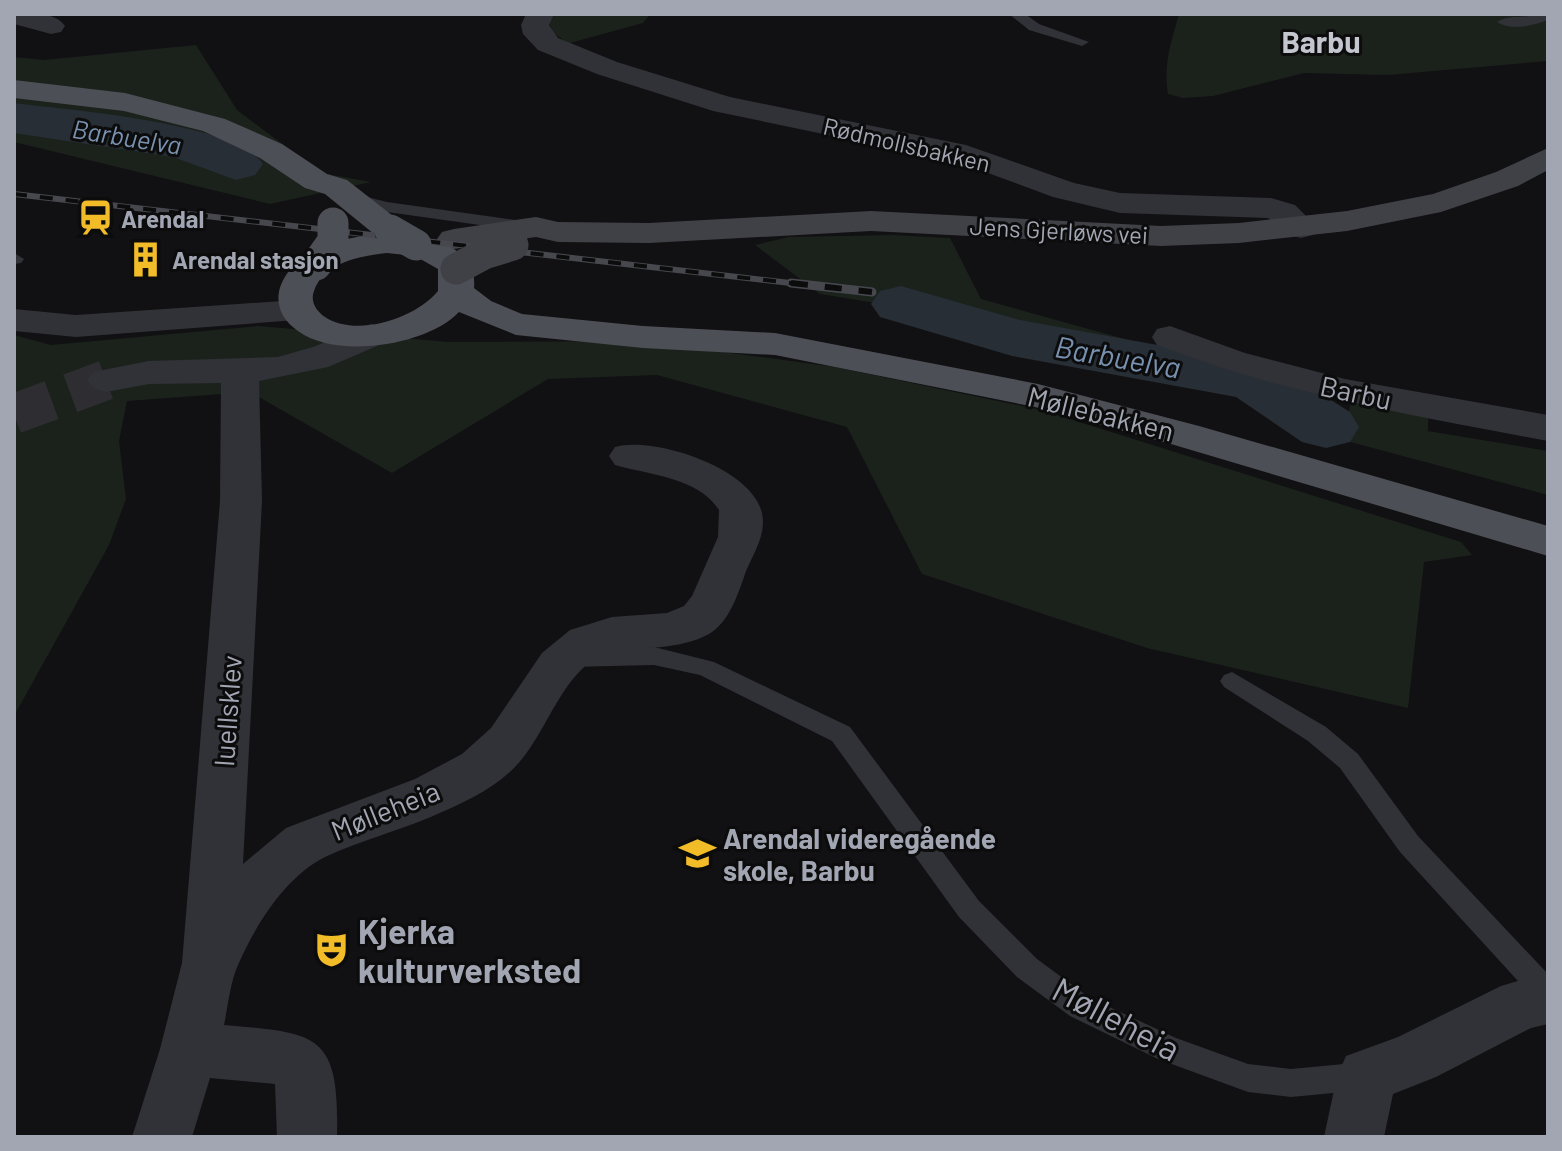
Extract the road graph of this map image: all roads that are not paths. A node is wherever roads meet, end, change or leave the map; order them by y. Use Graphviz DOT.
graph roads {
  1 [pos="540,14"];
  2 [pos="1016,14"];
  3 [pos="14,15"];
  4 [pos="1548,15"];
  5 [pos="1504,22"];
  6 [pos="56,27"];
  7 [pos="1082,42"];
  8 [pos="14,89"];
  9 [pos="1548,157"];
  10 [pos="353,213"];
  11 [pos="1301,228"];
  12 [pos="535,235"];
  13 [pos="441,258"];
  14 [pos="306,296"];
  15 [pos="14,320"];
  16 [pos="379,334"];
  17 [pos="643,337"];
  18 [pos="1170,337"];
  19 [pos="247,370"];
  20 [pos="106,380"];
  21 [pos="1548,428"];
  22 [pos="629,456"];
  23 [pos="1548,541"];
  24 [pos="564,658"];
  25 [pos="1232,681"];
  26 [pos="210,963"];
  27 [pos="1548,996"];
  28 [pos="189,1049"];
  29 [pos="1367,1076"];
  30 [pos="162,1137"];
  31 [pos="307,1137"];
  32 [pos="1354,1137"];
  1 -- 11 [label="street, Rødmollsbakken"];
  2 -- 7 [label="lane"];
  3 -- 6 [label="street"];
  4 -- 5 [label="lane"];
  8 -- 10 [label="main road"];
  9 -- 11 [label="main road, Jens Gjerløws vei"];
  10 -- 12 [label="lane"];
  10 -- 13 [label="main road, Møllebakken, bridge"];
  10 -- 14 [label="main road, bridge"];
  11 -- 12 [label="main road, Jens Gjerløws vei"];
  12 -- 13 [label="main road, Jens Gjerløws vei, bridge"];
  13 -- 14 [label="main road, bridge"];
  13 -- 16 [label="main road"];
  13 -- 17 [label="main road, Møllebakken"];
  14 -- 15 [label="street"];
  14 -- 16 [label="main road, Møllebakken"];
  14 -- 19 [label="street"];
  16 -- 17 [label="main road, Møllebakken"];
  16 -- 19 [label="street"];
  17 -- 23 [label="main road, Møllebakken"];
  18 -- 21 [label="street, Barbu"];
  19 -- 20 [label="street"];
  19 -- 26 [label="street, Iuellsklev"];
  22 -- 24 [label="street, Mølleheia"];
  24 -- 26 [label="street, Mølleheia"];
  24 -- 29 [label="lane, Mølleheia"];
  25 -- 27 [label="lane"];
  26 -- 28 [label="street, Iuellsklev"];
  27 -- 29 [label="street"];
  28 -- 30 [label="street, Iuellsklev"];
  28 -- 31 [label="street"];
  29 -- 32 [label="street"];
}
